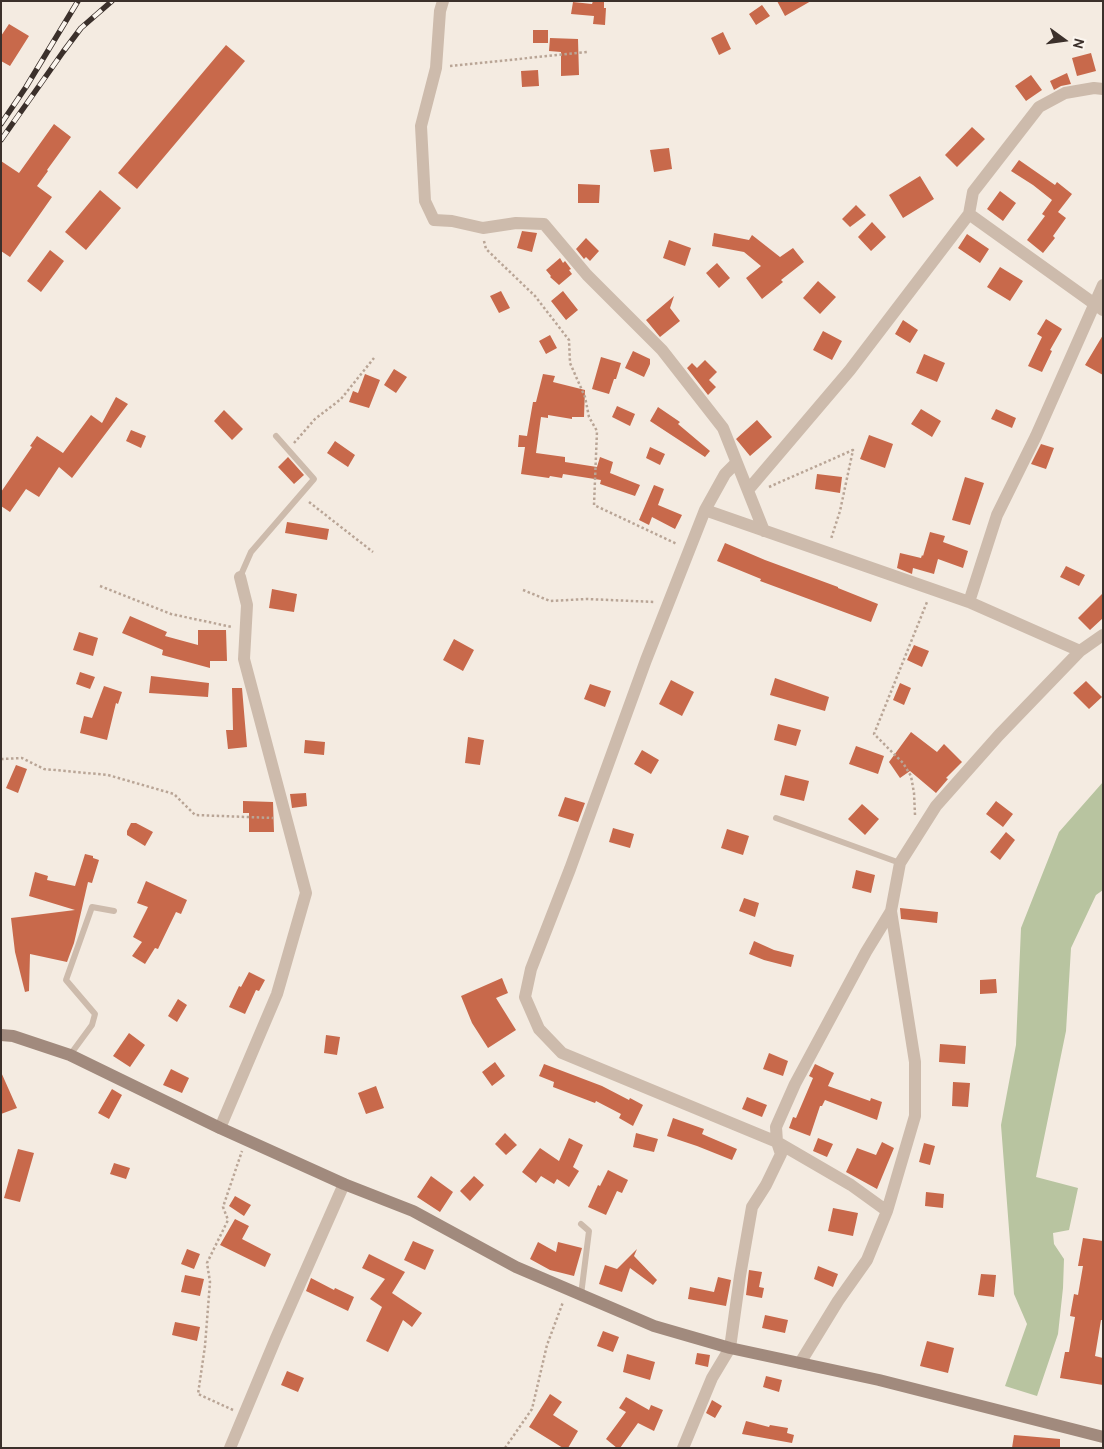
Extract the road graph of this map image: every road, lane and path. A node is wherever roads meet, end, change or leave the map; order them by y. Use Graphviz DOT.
graph roads {
  1 [pos="442,1"];
  2 [pos="587,52"];
  3 [pos="436,68"];
  4 [pos="1103,89"];
  5 [pos="969,214"];
  6 [pos="483,228"];
  7 [pos="1103,285"];
  8 [pos="1099,307"];
  9 [pos="374,358"];
  10 [pos="276,436"];
  11 [pos="288,449"];
  12 [pos="736,463"];
  13 [pos="749,493"];
  14 [pos="299,495"];
  15 [pos="705,510"];
  16 [pos="764,530"];
  17 [pos="690,550"];
  18 [pos="373,552"];
  19 [pos="826,552"];
  20 [pos="240,577"];
  21 [pos="100,586"];
  22 [pos="932,589"];
  23 [pos="522,590"];
  24 [pos="968,602"];
  25 [pos="669,603"];
  26 [pos="245,630"];
  27 [pos="1103,635"];
  28 [pos="1080,651"];
  29 [pos="1,759"];
  30 [pos="776,818"];
  31 [pos="288,819"];
  32 [pos="915,839"];
  33 [pos="900,863"];
  34 [pos="891,911"];
  35 [pos="114,912"];
  36 [pos="1,1035"];
  37 [pos="70,1055"];
  38 [pos="220,1128"];
  39 [pos="246,1140"];
  40 [pos="777,1142"];
  41 [pos="344,1184"];
  42 [pos="887,1211"];
  43 [pos="581,1224"];
  44 [pos="568,1289"];
  45 [pos="581,1295"];
  46 [pos="730,1348"];
  47 [pos="800,1363"];
  48 [pos="243,1415"];
  49 [pos="1103,1437"];
  50 [pos="230,1448"];
  51 [pos="505,1448"];
  52 [pos="683,1448"];
  1 -- 3 [label="street"];
  2 -- 3 [label="path"];
  3 -- 6 [label="street"];
  4 -- 5 [label="street"];
  5 -- 8 [label="street"];
  5 -- 13 [label="street"];
  6 -- 12 [label="street"];
  6 -- 17 [label="path"];
  7 -- 8 [label="street"];
  8 -- 24 [label="street"];
  9 -- 11 [label="path"];
  10 -- 11 [label="lane"];
  11 -- 14 [label="lane"];
  12 -- 13 [label="street"];
  12 -- 15 [label="street"];
  13 -- 16 [label="street"];
  13 -- 19 [label="path"];
  14 -- 18 [label="path"];
  14 -- 20 [label="lane"];
  15 -- 16 [label="street"];
  15 -- 17 [label="street"];
  16 -- 19 [label="street"];
  17 -- 25 [label="street"];
  19 -- 22 [label="street"];
  20 -- 26 [label="street"];
  21 -- 26 [label="path"];
  22 -- 24 [label="street"];
  22 -- 32 [label="path"];
  23 -- 25 [label="path"];
  24 -- 28 [label="street"];
  25 -- 40 [label="street"];
  26 -- 31 [label="street"];
  27 -- 28 [label="street"];
  28 -- 32 [label="street"];
  29 -- 31 [label="path"];
  30 -- 33 [label="lane"];
  31 -- 38 [label="street"];
  32 -- 33 [label="street"];
  33 -- 34 [label="street"];
  34 -- 40 [label="street"];
  34 -- 42 [label="street"];
  35 -- 37 [label="lane"];
  36 -- 37 [label="main road"];
  37 -- 38 [label="main road"];
  38 -- 39 [label="main road"];
  39 -- 41 [label="main road"];
  39 -- 48 [label="path"];
  40 -- 42 [label="street"];
  40 -- 46 [label="street"];
  41 -- 44 [label="main road"];
  41 -- 48 [label="street"];
  42 -- 47 [label="street"];
  43 -- 45 [label="lane"];
  44 -- 45 [label="main road"];
  44 -- 51 [label="path"];
  45 -- 46 [label="main road"];
  46 -- 47 [label="main road"];
  46 -- 52 [label="street"];
  47 -- 49 [label="main road"];
  48 -- 50 [label="street"];
}
